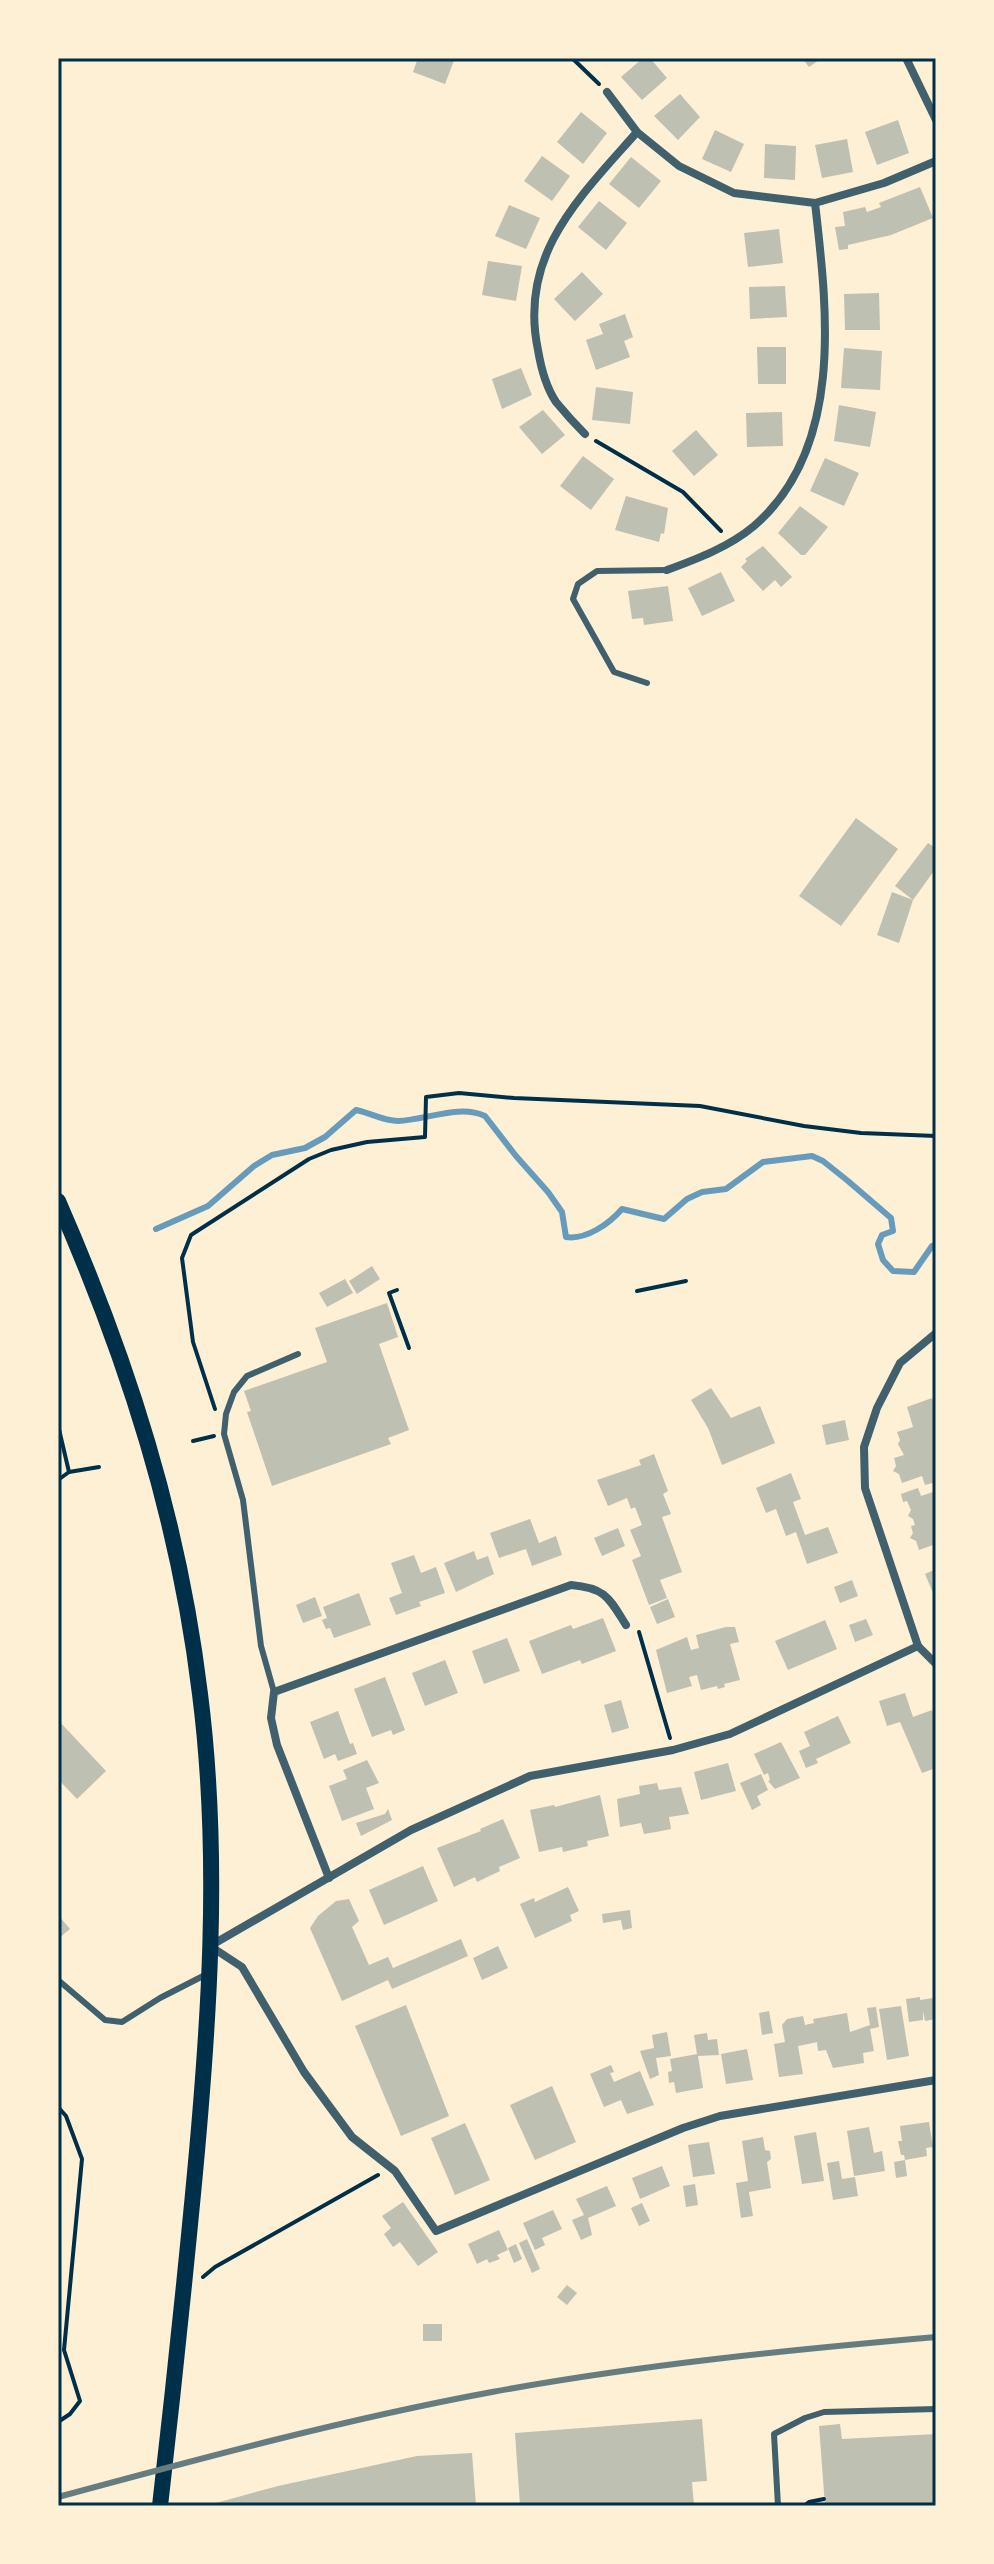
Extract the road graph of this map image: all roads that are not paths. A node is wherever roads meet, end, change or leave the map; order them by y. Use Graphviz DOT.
graph roads {
  1 [pos="906,58"];
  2 [pos="607,92"];
  3 [pos="936,120"];
  4 [pos="637,132"];
  5 [pos="936,161"];
  6 [pos="815,203"];
  7 [pos="585,434"];
  8 [pos="667,570"];
  9 [pos="647,683"];
  10 [pos="58,1201"];
  11 [pos="936,1333"];
  12 [pos="298,1354"];
  13 [pos="626,1625"];
  14 [pos="918,1646"];
  15 [pos="936,1664"];
  16 [pos="274,1692"];
  17 [pos="329,1878"];
  18 [pos="210,1946"];
  19 [pos="209,1973"];
  20 [pos="58,1980"];
  21 [pos="936,2080"];
  22 [pos="936,2409"];
  23 [pos="160,2506"];
  24 [pos="778,2506"];
  1 -- 3 [label="street"];
  2 -- 4 [label="street"];
  4 -- 6 [label="street"];
  4 -- 7 [label="street"];
  5 -- 6 [label="street"];
  6 -- 8 [label="street"];
  8 -- 9 [label="lane"];
  10 -- 18 [label="main road"];
  11 -- 14 [label="street"];
  12 -- 16 [label="lane"];
  13 -- 16 [label="street"];
  14 -- 15 [label="street"];
  14 -- 17 [label="street"];
  16 -- 17 [label="street"];
  17 -- 18 [label="street"];
  18 -- 19 [label="main road"];
  18 -- 21 [label="street"];
  19 -- 20 [label="lane"];
  19 -- 23 [label="main road"];
  22 -- 24 [label="lane"];
}
